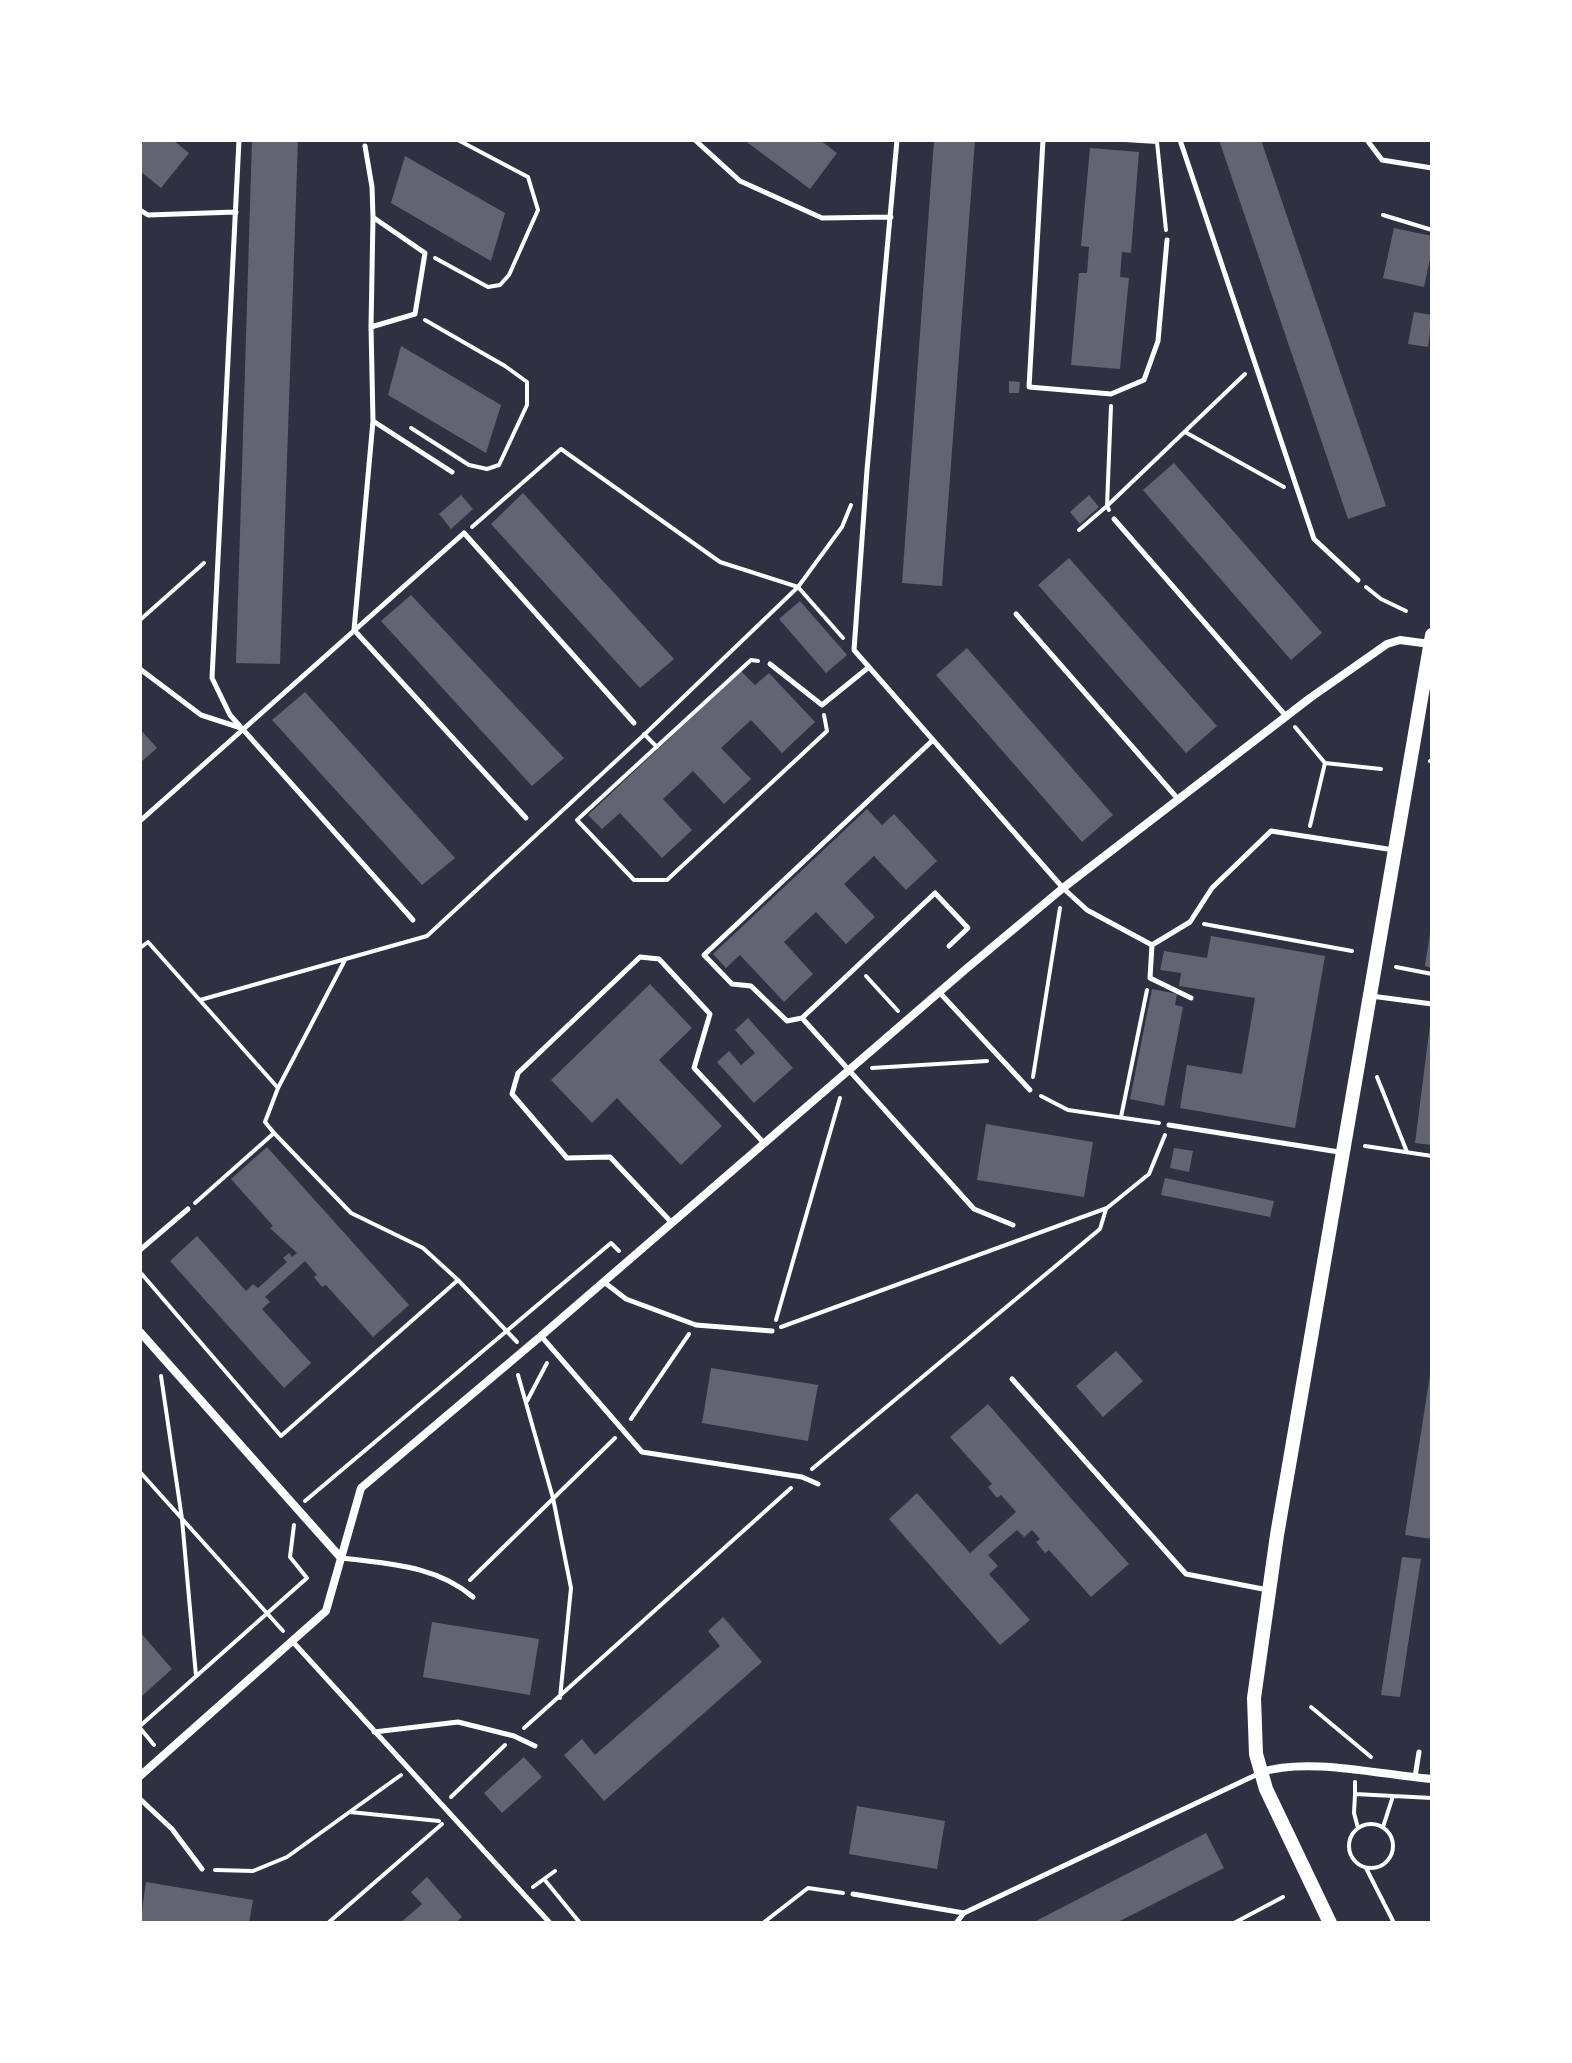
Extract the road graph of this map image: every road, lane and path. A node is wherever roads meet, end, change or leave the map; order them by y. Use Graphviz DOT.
graph roads {
  1 [pos="239,140"];
  2 [pos="458,140"];
  3 [pos="695,140"];
  4 [pos="897,140"];
  5 [pos="1043,140"];
  6 [pos="1125,140"];
  7 [pos="1180,140"];
  8 [pos="1367,140"];
  9 [pos="1158,141"];
  10 [pos="365,146"];
  11 [pos="1432,168"];
  12 [pos="140,210"];
  13 [pos="236,212"];
  14 [pos="1383,215"];
  15 [pos="373,217"];
  16 [pos="891,217"];
  17 [pos="1432,230"];
  18 [pos="1167,240"];
  19 [pos="425,253"];
  20 [pos="415,314"];
  21 [pos="371,327"];
  22 [pos="1256,364"];
  23 [pos="1111,394"];
  24 [pos="373,421"];
  25 [pos="409,426"];
  26 [pos="1185,432"];
  27 [pos="452,472"];
  28 [pos="1300,496"];
  29 [pos="854,499"];
  30 [pos="1107,506"];
  31 [pos="1114,519"];
  32 [pos="1079,530"];
  33 [pos="464,533"];
  34 [pos="220,550"];
  35 [pos="1358,580"];
  36 [pos="798,587"];
  37 [pos="1406,611"];
  38 [pos="1016,614"];
  39 [pos="140,620"];
  40 [pos="354,630"];
  41 [pos="1431,640"];
  42 [pos="854,650"];
  43 [pos="770,664"];
  44 [pos="869,667"];
  45 [pos="140,669"];
  46 [pos="822,705"];
  47 [pos="1286,716"];
  48 [pos="634,723"];
  49 [pos="242,729"];
  50 [pos="645,734"];
  51 [pos="933,740"];
  52 [pos="657,747"];
  53 [pos="1325,763"];
  54 [pos="1381,769"];
  55 [pos="1179,800"];
  56 [pos="526,818"];
  57 [pos="140,821"];
  58 [pos="1307,836"];
  59 [pos="1395,850"];
  60 [pos="1063,888"];
  61 [pos="413,920"];
  62 [pos="1190,922"];
  63 [pos="1152,945"];
  64 [pos="949,946"];
  65 [pos="140,948"];
  66 [pos="1352,951"];
  67 [pos="345,960"];
  68 [pos="857,966"];
  69 [pos="1396,967"];
  70 [pos="1432,974"];
  71 [pos="1150,978"];
  72 [pos="939,992"];
  73 [pos="1370,996"];
  74 [pos="1191,998"];
  75 [pos="200,1000"];
  76 [pos="1432,1004"];
  77 [pos="902,1016"];
  78 [pos="802,1018"];
  79 [pos="1001,1060"];
  80 [pos="848,1070"];
  81 [pos="1377,1077"];
  82 [pos="278,1088"];
  83 [pos="1030,1090"];
  84 [pos="1121,1117"];
  85 [pos="1169,1125"];
  86 [pos="274,1133"];
  87 [pos="764,1143"];
  88 [pos="1365,1146"];
  89 [pos="1407,1152"];
  90 [pos="1344,1153"];
  91 [pos="1432,1156"];
  92 [pos="1107,1208"];
  93 [pos="188,1209"];
  94 [pos="672,1223"];
  95 [pos="1013,1225"];
  96 [pos="140,1250"];
  97 [pos="140,1272"];
  98 [pos="458,1280"];
  99 [pos="604,1282"];
  100 [pos="696,1325"];
  101 [pos="507,1330"];
  102 [pos="772,1331"];
  103 [pos="140,1332"];
  104 [pos="541,1336"];
  105 [pos="553,1350"];
  106 [pos="157,1351"];
  107 [pos="511,1362"];
  108 [pos="1012,1379"];
  109 [pos="526,1403"];
  110 [pos="623,1430"];
  111 [pos="140,1472"];
  112 [pos="802,1477"];
  113 [pos="818,1484"];
  114 [pos="553,1498"];
  115 [pos="296,1508"];
  116 [pos="182,1519"];
  117 [pos="341,1558"];
  118 [pos="462,1588"];
  119 [pos="1269,1591"];
  120 [pos="473,1597"];
  121 [pos="266,1612"];
  122 [pos="290,1638"];
  123 [pos="196,1676"];
  124 [pos="560,1698"];
  125 [pos="1311,1707"];
  126 [pos="140,1727"];
  127 [pos="373,1732"];
  128 [pos="514,1736"];
  129 [pos="535,1746"];
  130 [pos="159,1751"];
  131 [pos="1419,1752"];
  132 [pos="1376,1761"];
  133 [pos="409,1769"];
  134 [pos="1355,1771"];
  135 [pos="1261,1772"];
  136 [pos="140,1776"];
  137 [pos="1415,1778"];
  138 [pos="1432,1779"];
  139 [pos="1355,1794"];
  140 [pos="1393,1796"];
  141 [pos="1432,1798"];
  142 [pos="140,1799"];
  143 [pos="443,1804"];
  144 [pos="350,1812"];
  145 [pos="1383,1827"];
  146 [pos="1358,1828"];
  147 [pos="1366,1868"];
  148 [pos="202,1869"];
  149 [pos="555,1871"];
  150 [pos="544,1879"];
  151 [pos="525,1893"];
  152 [pos="853,1894"];
  153 [pos="1283,1897"];
  154 [pos="964,1913"];
  155 [pos="328,1923"];
  156 [pos="550,1923"];
  157 [pos="580,1923"];
  158 [pos="763,1923"];
  159 [pos="956,1923"];
  160 [pos="1234,1923"];
  161 [pos="1330,1923"];
  162 [pos="1394,1923"];
  1 -- 13 [label="lane"];
  2 -- 19 [label="path"];
  3 -- 16 [label="lane"];
  4 -- 16 [label="lane"];
  5 -- 23 [label="lane"];
  6 -- 9 [label="path"];
  7 -- 22 [label="lane"];
  8 -- 11 [label="lane"];
  9 -- 18 [label="path"];
  10 -- 15 [label="lane"];
  12 -- 13 [label="lane"];
  13 -- 34 [label="lane"];
  14 -- 17 [label="path"];
  15 -- 19 [label="lane"];
  15 -- 21 [label="lane"];
  16 -- 42 [label="lane"];
  18 -- 23 [label="lane"];
  19 -- 20 [label="lane"];
  20 -- 21 [label="lane"];
  20 -- 25 [label="path"];
  21 -- 24 [label="lane"];
  22 -- 26 [label="path"];
  22 -- 28 [label="lane"];
  23 -- 30 [label="path"];
  24 -- 27 [label="lane"];
  24 -- 40 [label="lane"];
  26 -- 28 [label="path"];
  26 -- 30 [label="path"];
  28 -- 35 [label="lane"];
  29 -- 36 [label="path"];
  30 -- 31 [label="path"];
  30 -- 32 [label="path"];
  31 -- 47 [label="lane"];
  33 -- 36 [label="path"];
  33 -- 40 [label="lane"];
  33 -- 48 [label="lane"];
  34 -- 39 [label="path"];
  34 -- 49 [label="lane"];
  35 -- 37 [label="path"];
  36 -- 42 [label="path"];
  36 -- 50 [label="path"];
  38 -- 55 [label="lane"];
  40 -- 49 [label="lane"];
  40 -- 56 [label="lane"];
  41 -- 47 [label="street"];
  41 -- 59 [label="main road"];
  42 -- 44 [label="lane"];
  43 -- 46 [label="lane"];
  43 -- 52 [label="path"];
  44 -- 46 [label="lane"];
  44 -- 51 [label="lane"];
  45 -- 49 [label="lane"];
  46 -- 52 [label="path"];
  47 -- 53 [label="path"];
  47 -- 55 [label="street"];
  49 -- 57 [label="lane"];
  49 -- 61 [label="lane"];
  50 -- 52 [label="path"];
  50 -- 67 [label="path"];
  51 -- 60 [label="lane"];
  51 -- 78 [label="lane"];
  53 -- 54 [label="path"];
  53 -- 58 [label="path"];
  55 -- 60 [label="street"];
  58 -- 59 [label="lane"];
  58 -- 62 [label="lane"];
  59 -- 73 [label="main road"];
  60 -- 63 [label="lane"];
  60 -- 72 [label="street"];
  60 -- 83 [label="path"];
  62 -- 63 [label="lane"];
  62 -- 66 [label="path"];
  63 -- 71 [label="lane"];
  64 -- 68 [label="lane"];
  65 -- 75 [label="path"];
  67 -- 75 [label="path"];
  67 -- 82 [label="path"];
  68 -- 77 [label="path"];
  68 -- 78 [label="lane"];
  69 -- 70 [label="path"];
  71 -- 74 [label="lane"];
  71 -- 84 [label="path"];
  72 -- 79 [label="lane"];
  72 -- 80 [label="street"];
  73 -- 76 [label="lane"];
  73 -- 90 [label="main road"];
  75 -- 82 [label="path"];
  78 -- 80 [label="lane"];
  79 -- 80 [label="path"];
  79 -- 83 [label="lane"];
  80 -- 87 [label="street"];
  80 -- 95 [label="lane"];
  80 -- 102 [label="path"];
  81 -- 89 [label="path"];
  82 -- 86 [label="path"];
  83 -- 84 [label="path"];
  84 -- 85 [label="path"];
  85 -- 90 [label="lane"];
  85 -- 92 [label="path"];
  86 -- 93 [label="path"];
  86 -- 98 [label="path"];
  87 -- 94 [label="street"];
  87 -- 94 [label="lane"];
  88 -- 89 [label="path"];
  89 -- 91 [label="path"];
  90 -- 119 [label="main road"];
  92 -- 102 [label="path"];
  92 -- 112 [label="path"];
  93 -- 96 [label="lane"];
  94 -- 99 [label="street"];
  97 -- 98 [label="path"];
  98 -- 101 [label="path"];
  99 -- 100 [label="lane"];
  99 -- 104 [label="street"];
  100 -- 102 [label="lane"];
  100 -- 110 [label="path"];
  101 -- 107 [label="path"];
  101 -- 115 [label="path"];
  103 -- 106 [label="street"];
  104 -- 105 [label="lane"];
  104 -- 107 [label="street"];
  105 -- 109 [label="path"];
  105 -- 110 [label="lane"];
  106 -- 115 [label="street"];
  106 -- 116 [label="path"];
  107 -- 109 [label="path"];
  107 -- 117 [label="street"];
  108 -- 119 [label="lane"];
  109 -- 114 [label="path"];
  110 -- 112 [label="lane"];
  110 -- 114 [label="path"];
  111 -- 116 [label="path"];
  112 -- 113 [label="lane"];
  112 -- 124 [label="path"];
  114 -- 118 [label="path"];
  114 -- 124 [label="path"];
  115 -- 117 [label="street"];
  115 -- 121 [label="path"];
  116 -- 121 [label="path"];
  116 -- 123 [label="path"];
  117 -- 118 [label="lane"];
  117 -- 122 [label="street"];
  118 -- 120 [label="lane"];
  119 -- 135 [label="main road"];
  121 -- 122 [label="path"];
  121 -- 123 [label="path"];
  122 -- 127 [label="lane"];
  122 -- 136 [label="street"];
  123 -- 126 [label="path"];
  124 -- 128 [label="path"];
  125 -- 132 [label="path"];
  126 -- 130 [label="path"];
  127 -- 128 [label="lane"];
  127 -- 133 [label="lane"];
  128 -- 129 [label="lane"];
  128 -- 143 [label="path"];
  131 -- 137 [label="lane"];
  133 -- 143 [label="lane"];
  133 -- 144 [label="path"];
  134 -- 135 [label="street"];
  134 -- 137 [label="street"];
  134 -- 139 [label="path"];
  135 -- 154 [label="lane"];
  135 -- 161 [label="main road"];
  137 -- 138 [label="street"];
  139 -- 140 [label="path"];
  139 -- 146 [label="path"];
  140 -- 141 [label="path"];
  140 -- 145 [label="path"];
  142 -- 148 [label="lane"];
  143 -- 151 [label="lane"];
  144 -- 148 [label="path"];
  144 -- 155 [label="path"];
  145 -- 146 [label="path"];
  145 -- 147 [label="path"];
  146 -- 147 [label="path"];
  147 -- 162 [label="path"];
  149 -- 150 [label="path"];
  150 -- 151 [label="path"];
  150 -- 157 [label="path"];
  151 -- 156 [label="lane"];
  152 -- 154 [label="lane"];
  152 -- 158 [label="path"];
  153 -- 160 [label="path"];
  154 -- 159 [label="lane"];
}
